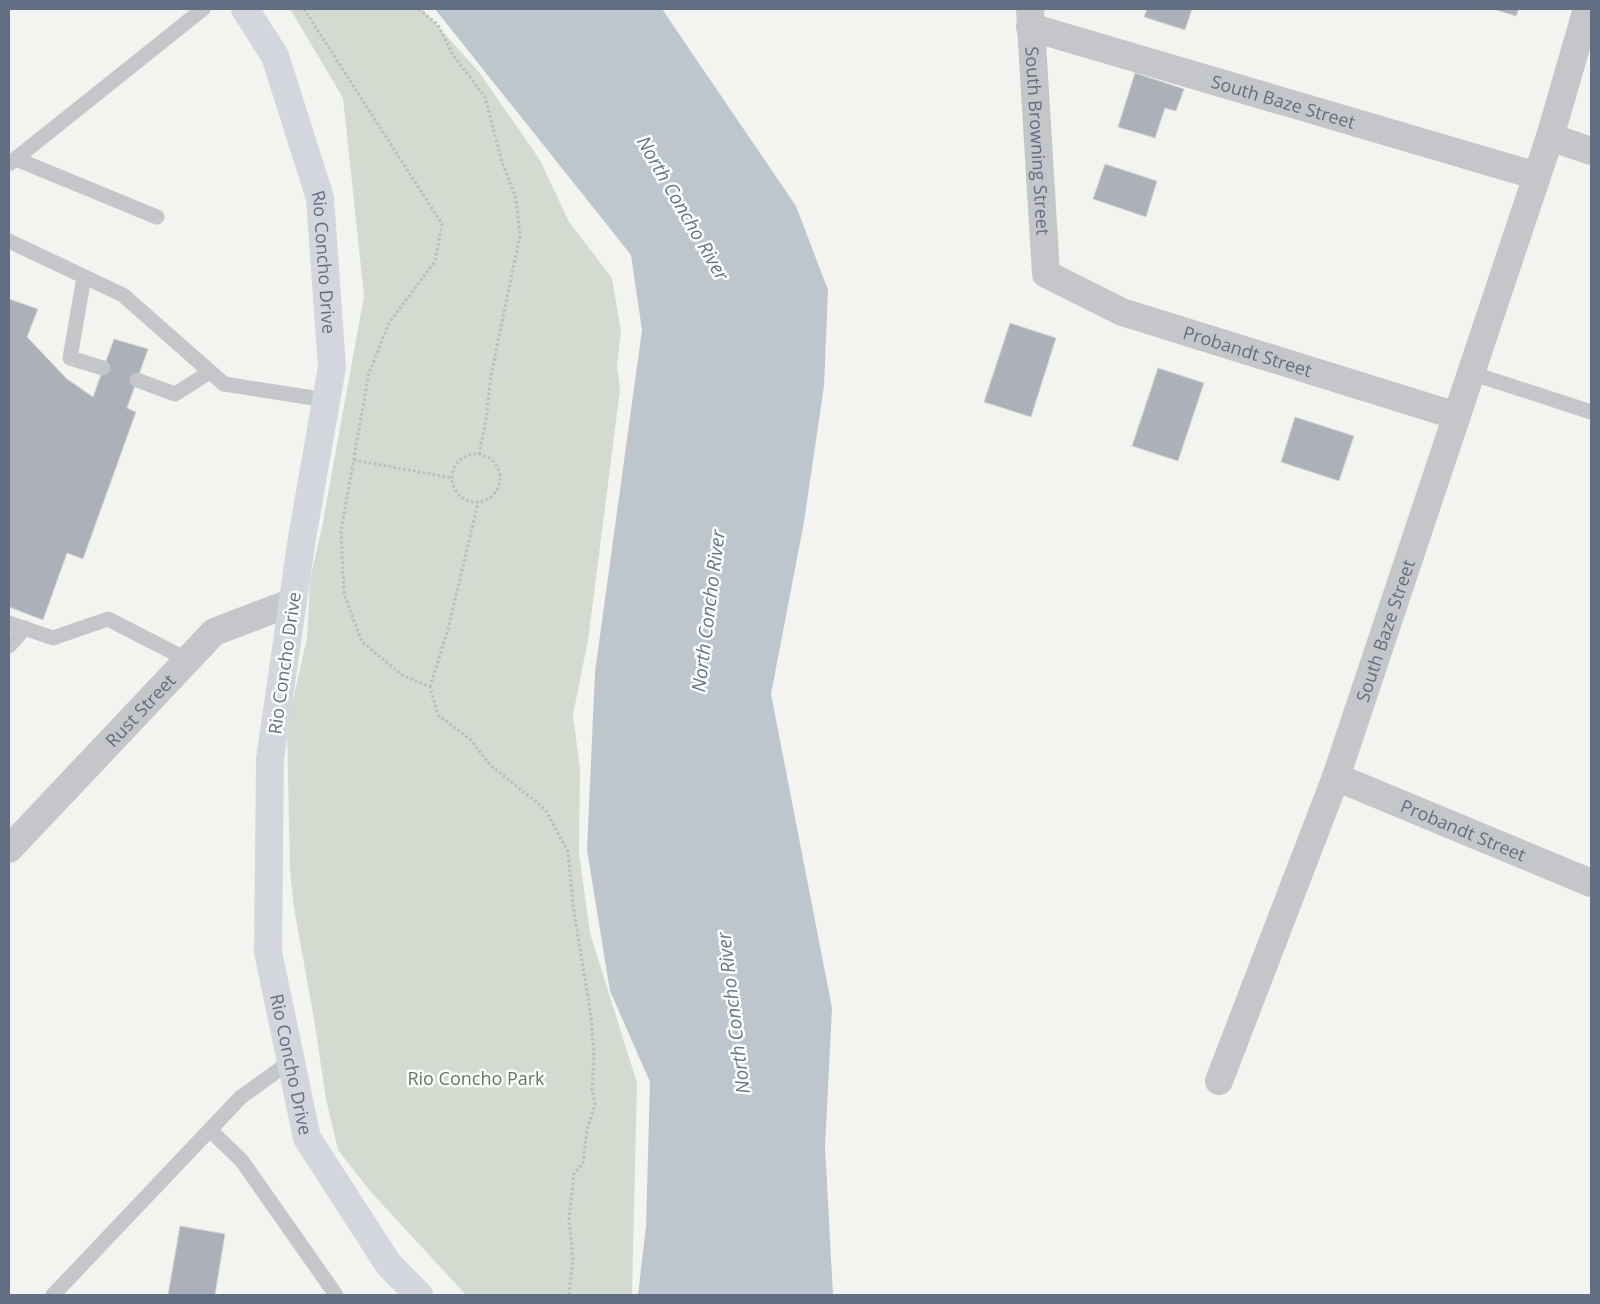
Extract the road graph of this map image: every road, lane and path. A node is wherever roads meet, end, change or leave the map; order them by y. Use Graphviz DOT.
graph roads {
  1 [pos="203,9"];
  2 [pos="245,9"];
  3 [pos="304,9"];
  4 [pos="419,9"];
  5 [pos="1587,9"];
  6 [pos="1030,18"];
  7 [pos="1550,137"];
  8 [pos="1591,151"];
  9 [pos="12,161"];
  10 [pos="1537,176"];
  11 [pos="157,217"];
  12 [pos="9,241"];
  13 [pos="1046,274"];
  14 [pos="84,276"];
  15 [pos="103,368"];
  16 [pos="210,372"];
  17 [pos="1471,373"];
  18 [pos="137,380"];
  19 [pos="326,400"];
  20 [pos="1591,412"];
  21 [pos="1457,416"];
  22 [pos="478,454"];
  23 [pos="354,460"];
  24 [pos="452,478"];
  25 [pos="478,503"];
  26 [pos="293,602"];
  27 [pos="9,623"];
  28 [pos="25,628"];
  29 [pos="9,646"];
  30 [pos="188,660"];
  31 [pos="430,688"];
  32 [pos="1336,777"];
  33 [pos="9,850"];
  34 [pos="1591,882"];
  35 [pos="291,1061"];
  36 [pos="1219,1081"];
  37 [pos="210,1130"];
  38 [pos="53,1295"];
  39 [pos="336,1295"];
  40 [pos="419,1295"];
  41 [pos="569,1295"];
  1 -- 9 [label="lane"];
  2 -- 19 [label="street, Rio Concho Drive"];
  3 -- 23 [label="path"];
  4 -- 22 [label="path"];
  5 -- 7 [label="street, South Baze Street"];
  6 -- 10 [label="street, South Baze Street"];
  6 -- 13 [label="street, South Browning Street"];
  7 -- 8 [label="street"];
  7 -- 10 [label="street, South Baze Street"];
  9 -- 11 [label="lane"];
  10 -- 17 [label="street, South Baze Street"];
  12 -- 14 [label="lane"];
  13 -- 21 [label="street, Probandt Street"];
  14 -- 15 [label="lane"];
  14 -- 16 [label="lane"];
  16 -- 18 [label="lane"];
  16 -- 19 [label="lane"];
  17 -- 20 [label="lane"];
  17 -- 21 [label="street, South Baze Street"];
  19 -- 26 [label="street, Rio Concho Drive"];
  21 -- 32 [label="street, South Baze Street"];
  22 -- 24 [label="path"];
  22 -- 25 [label="path"];
  23 -- 24 [label="path"];
  23 -- 31 [label="path"];
  24 -- 25 [label="path"];
  25 -- 31 [label="path"];
  26 -- 30 [label="street, Rust Street"];
  26 -- 35 [label="street, Rio Concho Drive"];
  27 -- 28 [label="lane"];
  28 -- 29 [label="lane"];
  28 -- 30 [label="lane"];
  30 -- 33 [label="street, Rust Street"];
  31 -- 41 [label="path"];
  32 -- 34 [label="street, Probandt Street"];
  32 -- 36 [label="street, South Baze Street"];
  35 -- 37 [label="lane"];
  35 -- 40 [label="street, Rio Concho Drive"];
  37 -- 38 [label="lane"];
  37 -- 39 [label="lane"];
}
